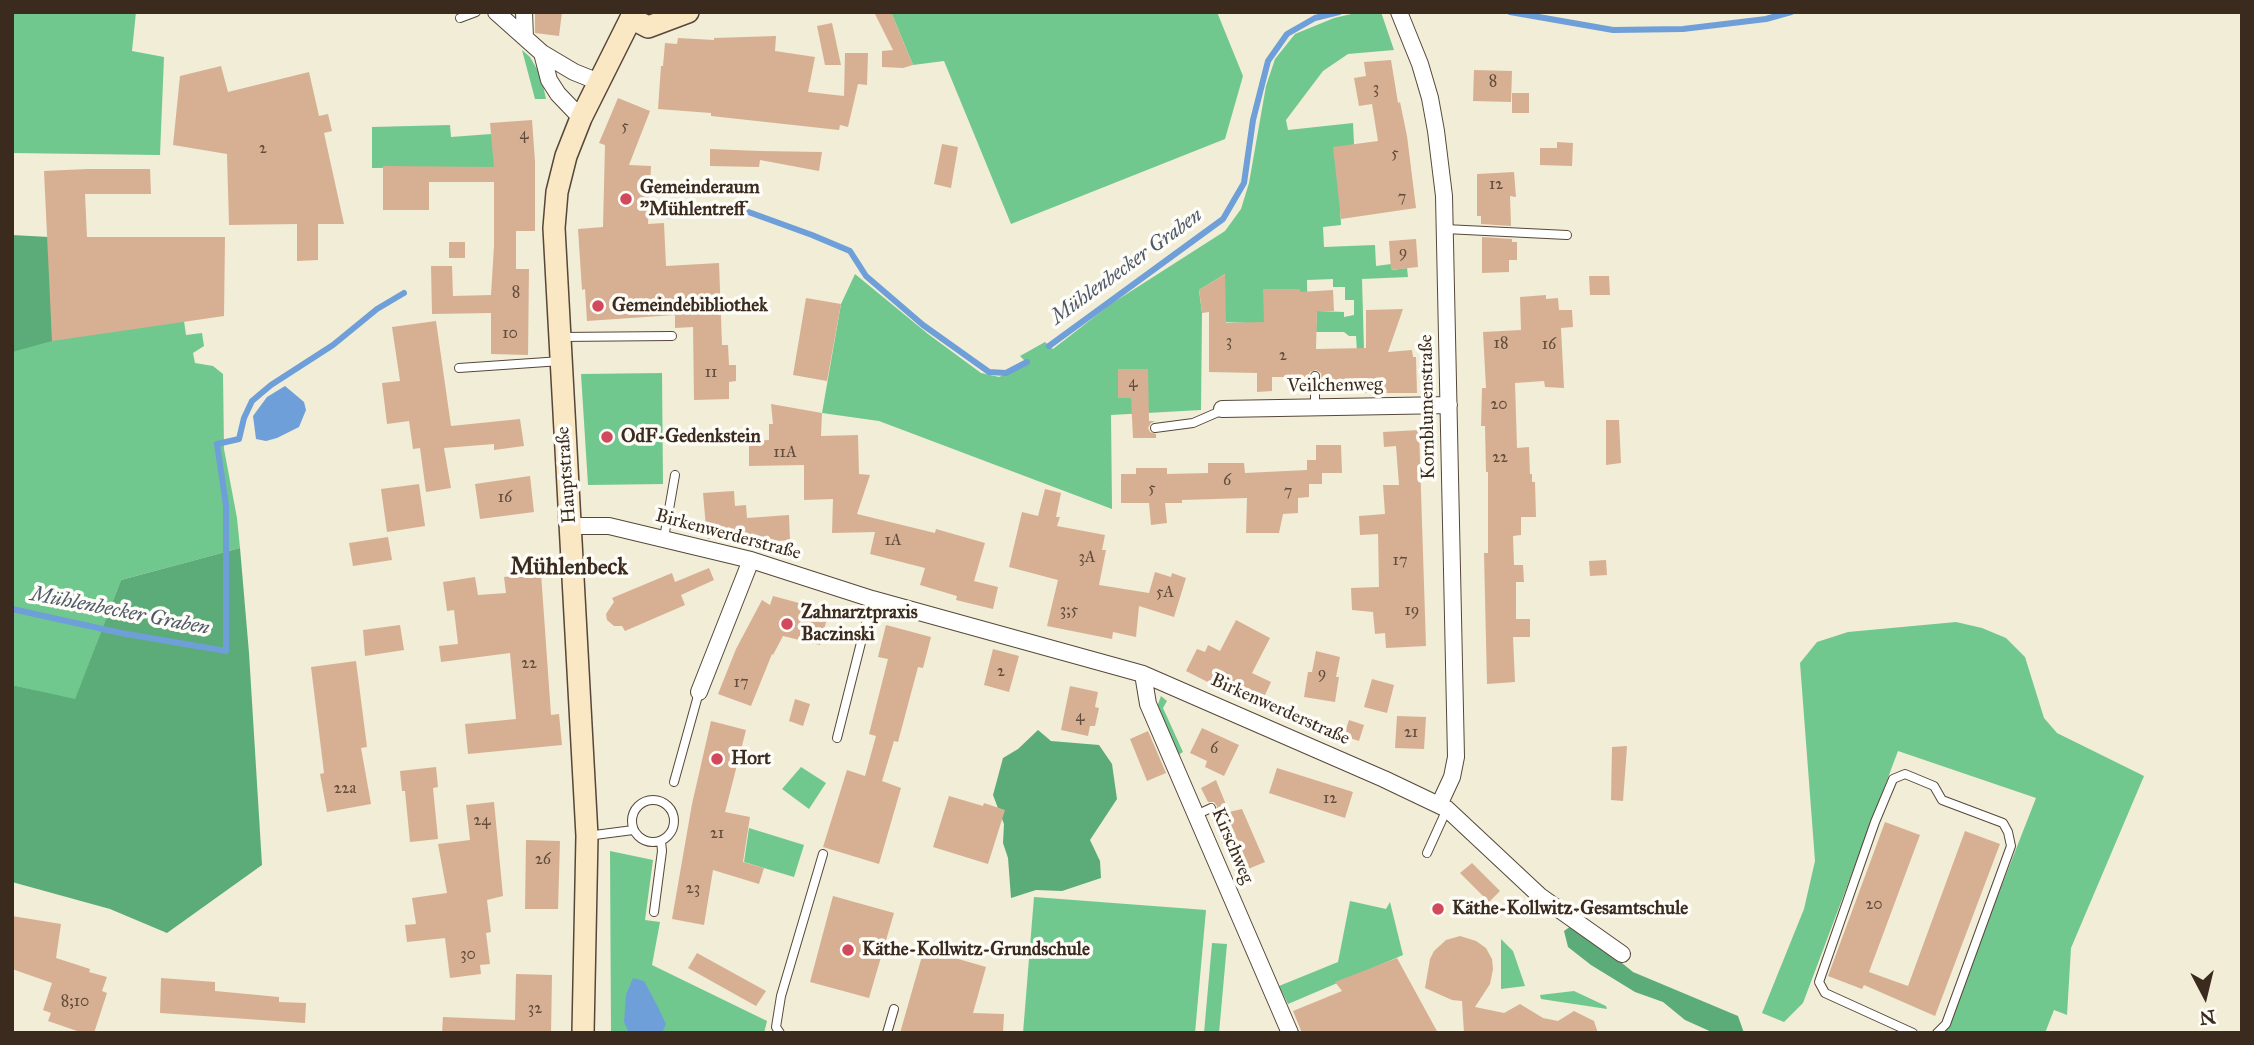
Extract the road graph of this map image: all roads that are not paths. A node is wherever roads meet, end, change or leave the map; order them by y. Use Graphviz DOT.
graph roads {
  1 [pos="476,12"];
  2 [pos="496,12"];
  3 [pos="524,12"];
  4 [pos="688,12"];
  5 [pos="1399,12"];
  6 [pos="633,15"];
  7 [pos="460,18"];
  8 [pos="524,38"];
  9 [pos="542,53"];
  10 [pos="599,82"];
  11 [pos="581,118"];
  12 [pos="1445,229"];
  13 [pos="1567,235"];
  14 [pos="672,336"];
  15 [pos="559,337"];
  16 [pos="561,361"];
  17 [pos="459,368"];
  18 [pos="1315,376"];
  19 [pos="1449,405"];
  20 [pos="1315,407"];
  21 [pos="1224,409"];
  22 [pos="1156,428"];
  23 [pos="674,475"];
  24 [pos="571,526"];
  25 [pos="664,538"];
  26 [pos="751,560"];
  27 [pos="872,599"];
  28 [pos="1143,674"];
  29 [pos="699,692"];
  30 [pos="837,738"];
  31 [pos="674,782"];
  32 [pos="1443,807"];
  33 [pos="634,830"];
  34 [pos="587,836"];
  35 [pos="661,841"];
  36 [pos="1427,853"];
  37 [pos="823,854"];
  38 [pos="654,912"];
  39 [pos="1622,954"];
  40 [pos="894,1009"];
  41 [pos="583,1033"];
  42 [pos="779,1033"];
  43 [pos="887,1033"];
  44 [pos="1290,1033"];
  45 [pos="1913,1033"];
  46 [pos="1937,1033"];
  1 -- 7 [label="lane"];
  2 -- 8 [label="street"];
  3 -- 8 [label="street"];
  4 -- 6 [label="main road"];
  5 -- 12 [label="street, Kornblumenstraße"];
  6 -- 10 [label="main road, Hauptstraße"];
  8 -- 9 [label="street"];
  9 -- 10 [label="street"];
  9 -- 11 [label="street"];
  10 -- 11 [label="main road, Hauptstraße"];
  11 -- 15 [label="main road, Hauptstraße"];
  12 -- 13 [label="lane"];
  12 -- 19 [label="street, Kornblumenstraße"];
  14 -- 15 [label="lane"];
  15 -- 16 [label="main road, Hauptstraße"];
  16 -- 17 [label="lane"];
  16 -- 24 [label="main road, Hauptstraße"];
  18 -- 20 [label="lane"];
  19 -- 20 [label="street, Veilchenweg"];
  19 -- 32 [label="street, Kornblumenstraße"];
  20 -- 21 [label="street, Veilchenweg"];
  21 -- 22 [label="lane"];
  23 -- 25 [label="lane"];
  24 -- 25 [label="street, Birkenwerderstraße"];
  24 -- 34 [label="main road, Hauptstraße"];
  25 -- 26 [label="street, Birkenwerderstraße"];
  26 -- 27 [label="street, Birkenwerderstraße"];
  26 -- 29 [label="street"];
  27 -- 28 [label="street, Birkenwerderstraße"];
  27 -- 30 [label="lane"];
  28 -- 32 [label="street, Birkenwerderstraße"];
  28 -- 44 [label="street, Kirschweg"];
  29 -- 31 [label="lane"];
  32 -- 36 [label="lane"];
  32 -- 39 [label="street, Birkenwerderstraße"];
  33 -- 34 [label="lane"];
  33 -- 35 [label="lane"];
  33 -- 35 [label="lane"];
  34 -- 41 [label="main road, Hauptstraße"];
  35 -- 38 [label="lane"];
  37 -- 42 [label="lane"];
  40 -- 43 [label="lane"];
  45 -- 46 [label="lane"];
}
